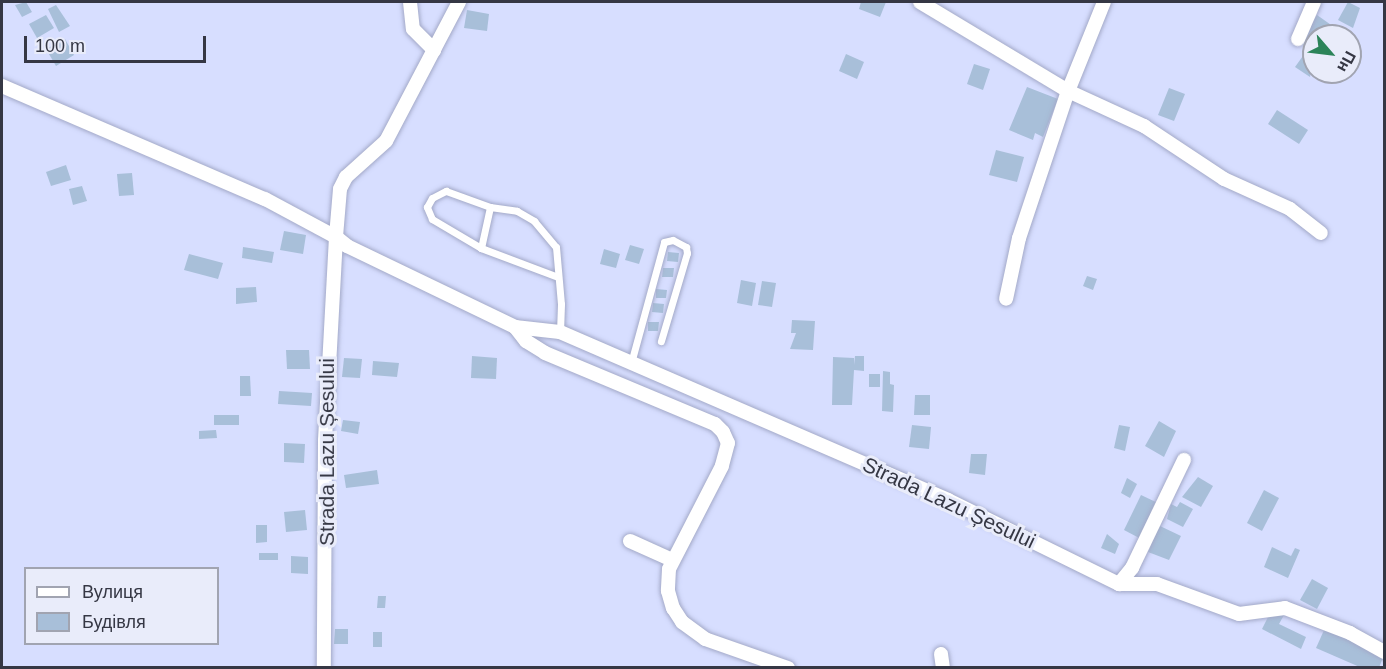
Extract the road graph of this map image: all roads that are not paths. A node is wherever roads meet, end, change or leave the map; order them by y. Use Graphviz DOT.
graph roads {
  1 [pos="410,2"];
  2 [pos="459,2"];
  3 [pos="920,2"];
  4 [pos="1104,2"];
  5 [pos="1314,2"];
  6 [pos="1298,39"];
  7 [pos="434,50"];
  8 [pos="2,86"];
  9 [pos="1068,91"];
  10 [pos="490,207"];
  11 [pos="1322,233"];
  12 [pos="336,237"];
  13 [pos="481,248"];
  14 [pos="558,277"];
  15 [pos="1006,299"];
  16 [pos="515,327"];
  17 [pos="560,332"];
  18 [pos="661,341"];
  19 [pos="631,363"];
  20 [pos="1184,460"];
  21 [pos="630,541"];
  22 [pos="672,560"];
  23 [pos="1119,584"];
  24 [pos="1384,652"];
  25 [pos="324,668"];
  26 [pos="788,668"];
  1 -- 7 [label="street"];
  2 -- 7 [label="street, Strada Lazu Șesului"];
  3 -- 9 [label="street"];
  4 -- 9 [label="street"];
  5 -- 6 [label="street"];
  7 -- 12 [label="street, Strada Lazu Șesului"];
  8 -- 12 [label="street, Strada Lazu Șesului"];
  9 -- 11 [label="street"];
  9 -- 15 [label="street"];
  10 -- 13 [label="lane"];
  10 -- 13 [label="lane"];
  10 -- 14 [label="lane"];
  12 -- 16 [label="street, Strada Lazu Șesului"];
  12 -- 25 [label="street, Strada Lazu Șesului"];
  13 -- 14 [label="lane"];
  14 -- 17 [label="lane"];
  16 -- 17 [label="street, Strada Lazu Șesului"];
  16 -- 22 [label="street, Strada Lazu Șesului"];
  17 -- 19 [label="street, Strada Lazu Șesului"];
  18 -- 19 [label="lane"];
  19 -- 23 [label="street, Strada Lazu Șesului"];
  20 -- 23 [label="street"];
  21 -- 22 [label="street"];
  22 -- 26 [label="street, Strada Lazu Șesului"];
  23 -- 24 [label="street, Strada Lazu Șesului"];
}
